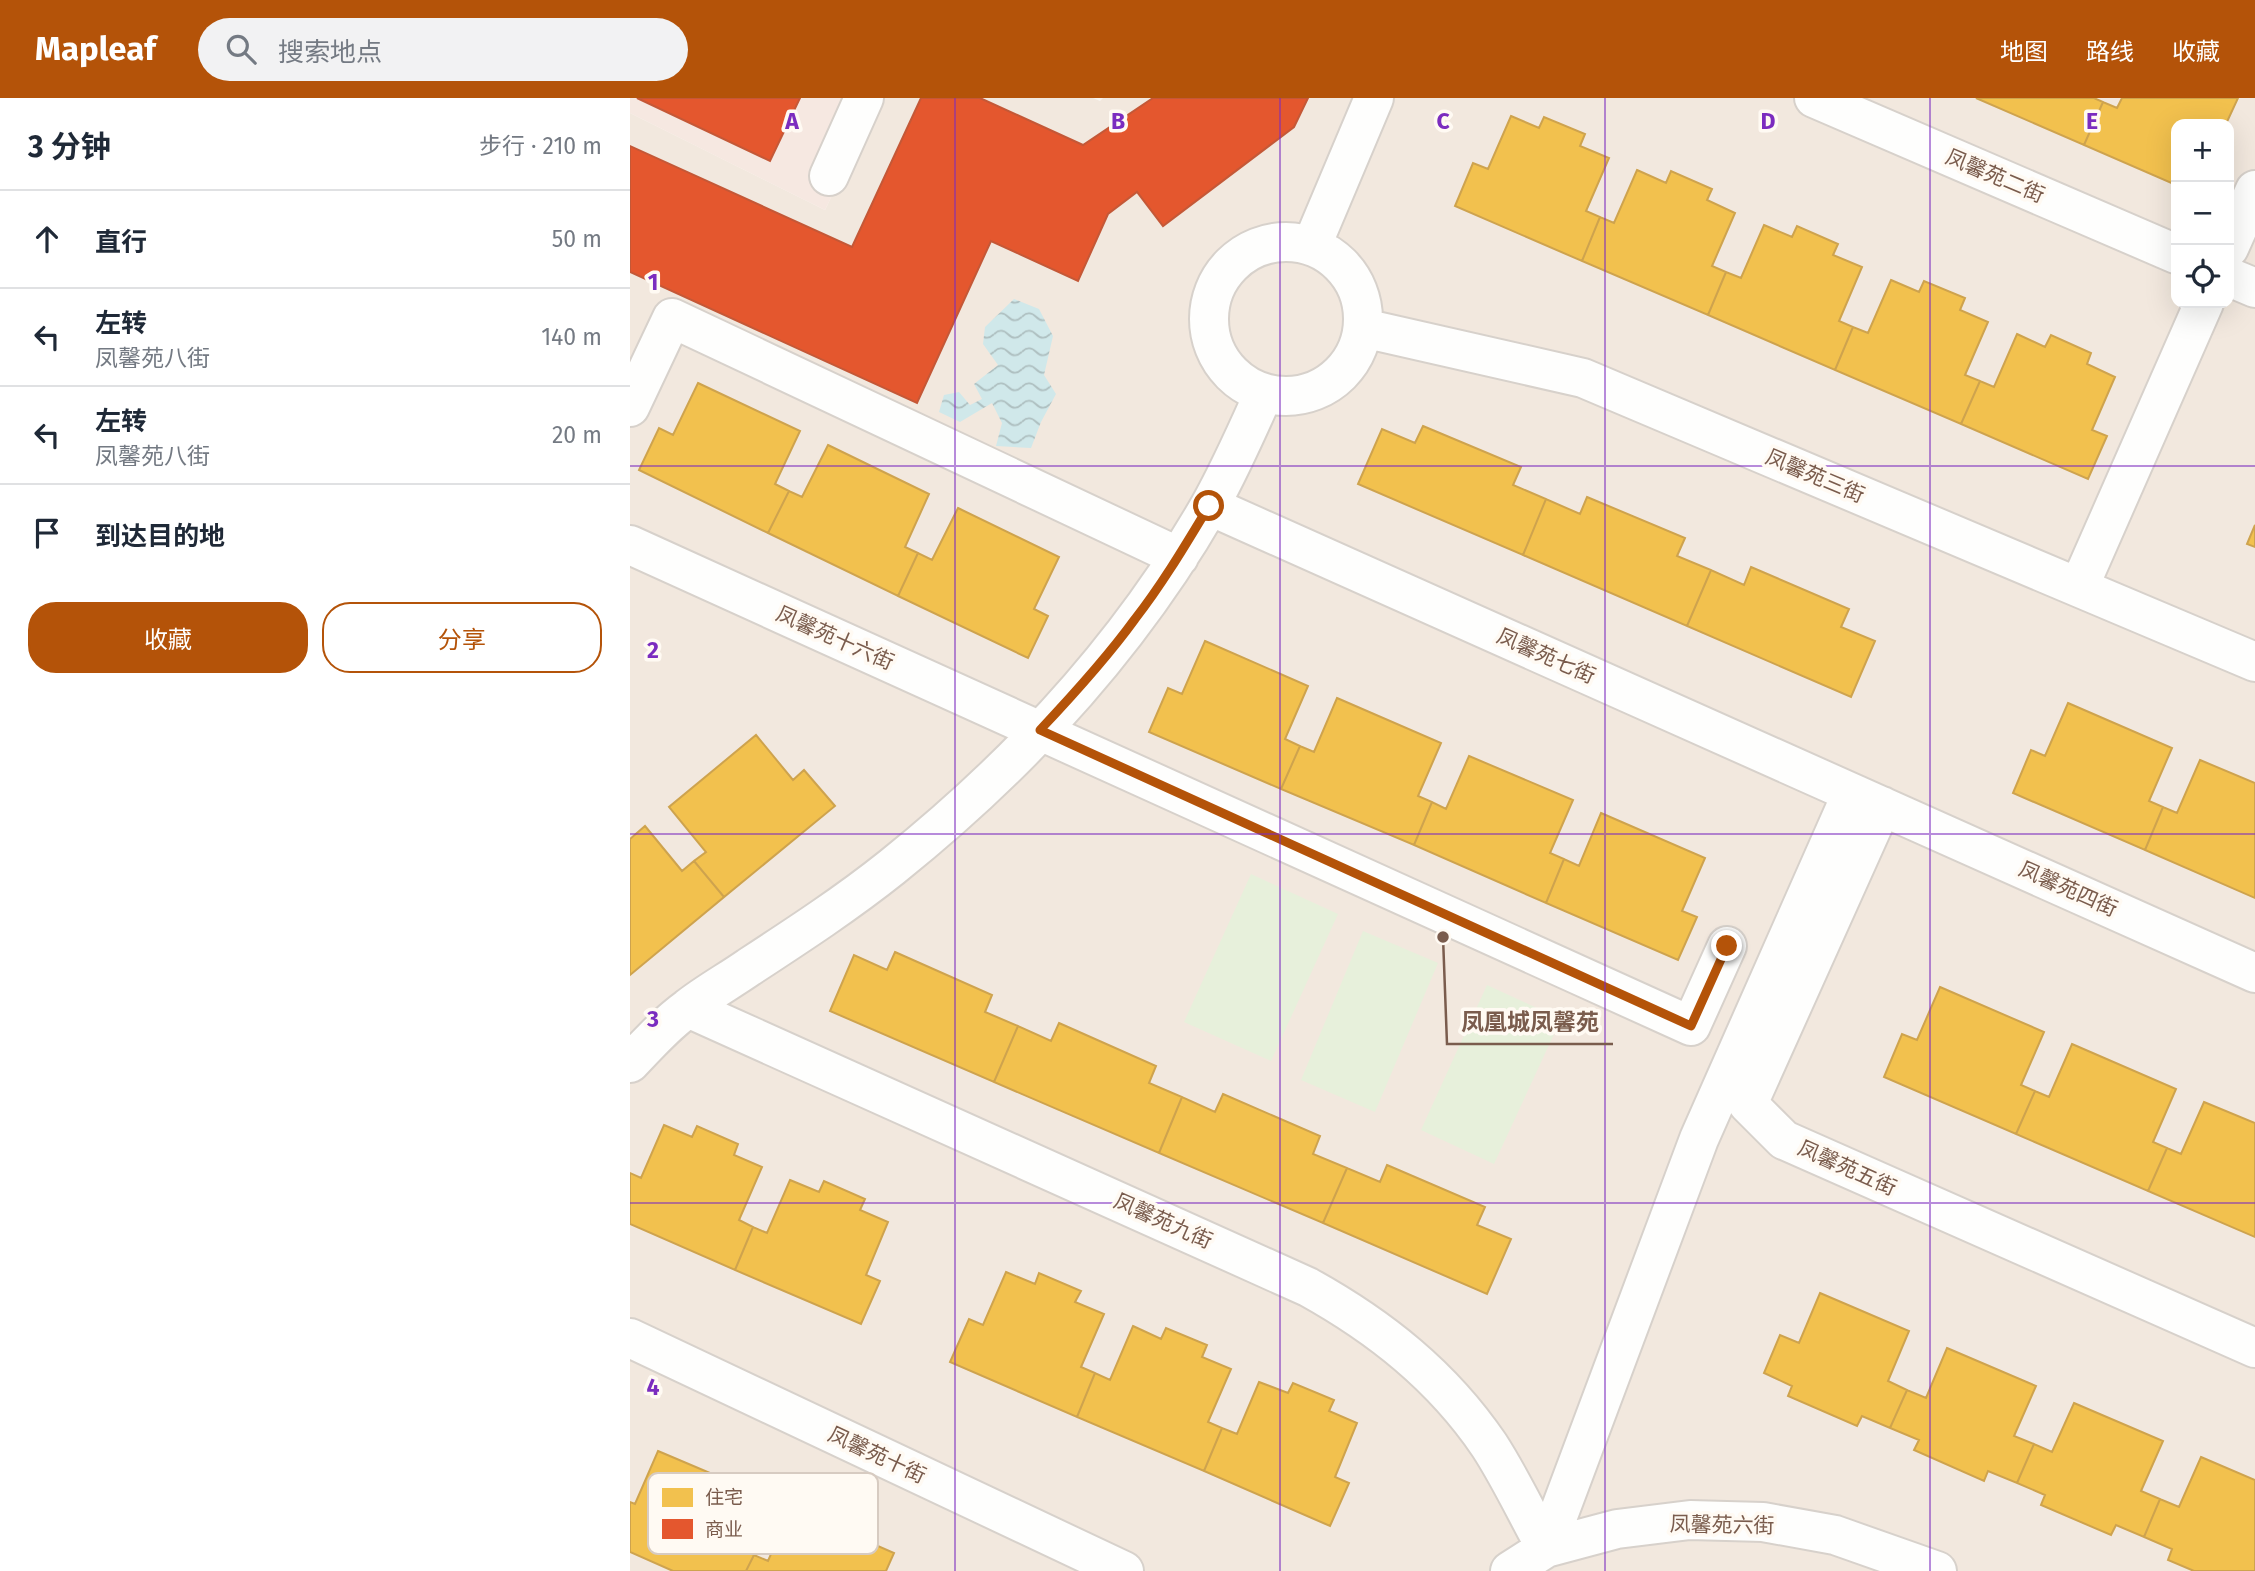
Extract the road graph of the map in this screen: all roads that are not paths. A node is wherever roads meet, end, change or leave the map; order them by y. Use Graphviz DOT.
graph roads {
  1 [pos="864,98"];
  2 [pos="1374,98"];
  3 [pos="1814,98"];
  4 [pos="828,176"];
  5 [pos="2255,190"];
  6 [pos="1312,245"];
  7 [pos="2230,245"];
  8 [pos="2171,252"];
  9 [pos="2234,279"];
  10 [pos="2255,288"];
  11 [pos="2202,308"];
  12 [pos="1363,328"];
  13 [pos="1264,393"];
  14 [pos="630,407"];
  15 [pos="1209,506"];
  16 [pos="630,545"];
  17 [pos="1179,557"];
  18 [pos="2079,587"];
  19 [pos="2255,662"];
  20 [pos="1040,730"];
  21 [pos="1867,799"];
  22 [pos="1727,946"];
  23 [pos="2255,973"];
  24 [pos="688,1008"];
  25 [pos="630,1063"];
  26 [pos="630,1338"];
  27 [pos="2255,1348"];
  28 [pos="1546,1548"];
  29 [pos="1124,1571"];
  30 [pos="1510,1571"];
  31 [pos="1937,1571"];
  1 -- 4 [label="street"];
  2 -- 6 [label="street"];
  3 -- 8 [label="street, 凤馨苑二街"];
  5 -- 7 [label="street"];
  6 -- 12 [label="street"];
  6 -- 13 [label="street"];
  9 -- 10 [label="street"];
  11 -- 18 [label="street"];
  12 -- 13 [label="street"];
  12 -- 18 [label="street, 凤馨苑三街"];
  13 -- 15 [label="street"];
  14 -- 17 [label="street"];
  15 -- 17 [label="street"];
  15 -- 21 [label="street, 凤馨苑七街"];
  16 -- 20 [label="street, 凤馨苑十六街"];
  17 -- 20 [label="street"];
  18 -- 19 [label="street, 凤馨苑三街"];
  20 -- 22 [label="street, 凤馨苑十六街"];
  20 -- 24 [label="street"];
  21 -- 23 [label="street, 凤馨苑四街"];
  21 -- 27 [label="street, 凤馨苑五街"];
  21 -- 28 [label="street"];
  24 -- 25 [label="street"];
  24 -- 28 [label="street, 凤馨苑九街"];
  26 -- 29 [label="street, 凤馨苑十街"];
  28 -- 30 [label="street, 凤馨苑六街"];
  28 -- 31 [label="street, 凤馨苑六街"];
}
